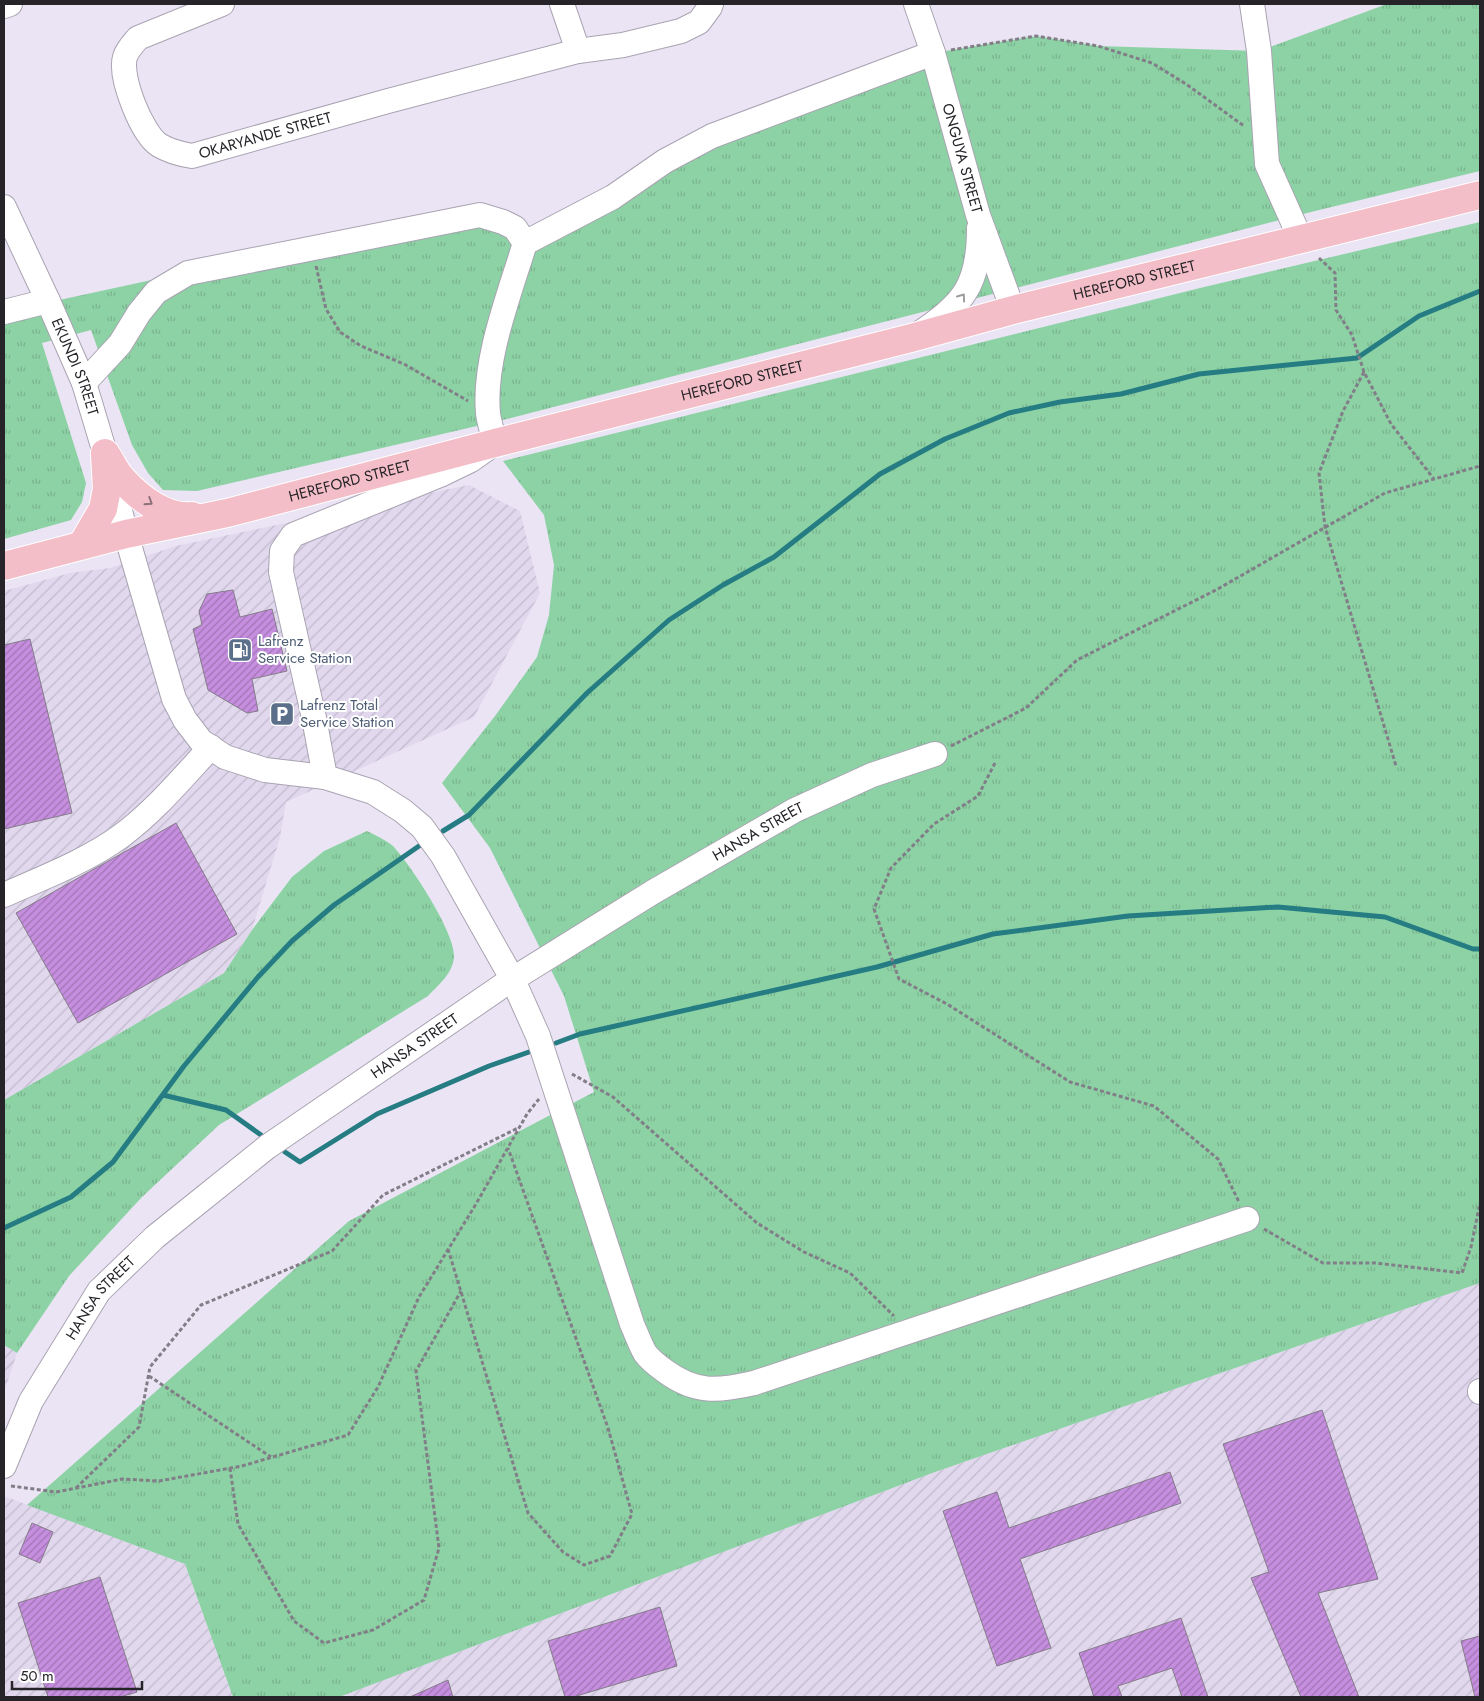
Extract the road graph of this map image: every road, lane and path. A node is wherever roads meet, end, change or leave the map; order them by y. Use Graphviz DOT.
graph roads {
  1 [pos="10,4"];
  2 [pos="222,4"];
  3 [pos="562,4"];
  4 [pos="711,4"];
  5 [pos="916,4"];
  6 [pos="1252,4"];
  7 [pos="4,6"];
  8 [pos="578,51"];
  9 [pos="933,53"];
  10 [pos="1264,141"];
  11 [pos="1480,195"];
  12 [pos="4,207"];
  13 [pos="978,216"];
  14 [pos="1301,240"];
  15 [pos="525,243"];
  16 [pos="312,249"];
  17 [pos="48,301"];
  18 [pos="1013,310"];
  19 [pos="4,312"];
  20 [pos="911,338"];
  21 [pos="1364,372"];
  22 [pos="84,383"];
  23 [pos="488,413"];
  24 [pos="495,443"];
  25 [pos="105,453"];
  26 [pos="1480,466"];
  27 [pos="1434,479"];
  28 [pos="227,512"];
  29 [pos="1325,527"];
  30 [pos="126,534"];
  31 [pos="82,545"];
  32 [pos="4,566"];
  33 [pos="211,747"];
  34 [pos="935,754"];
  35 [pos="995,763"];
  36 [pos="1396,766"];
  37 [pos="325,777"];
  38 [pos="4,895"];
  39 [pos="513,980"];
  40 [pos="550,1071"];
  41 [pos="520,1127"];
  42 [pos="508,1148"];
  43 [pos="1480,1203"];
  44 [pos="1247,1219"];
  45 [pos="448,1249"];
  46 [pos="461,1290"];
  47 [pos="916,1330"];
  48 [pos="149,1376"];
  49 [pos="271,1457"];
  50 [pos="4,1466"];
  51 [pos="230,1468"];
  52 [pos="4,1484"];
  53 [pos="76,1488"];
  1 -- 7 [label="street"];
  2 -- 8 [label="street, OKARYANDE STREET"];
  3 -- 8 [label="street"];
  4 -- 8 [label="street, OKARYANDE STREET"];
  5 -- 9 [label="street, ONGUYA STREET"];
  6 -- 10 [label="street"];
  9 -- 10 [label="path"];
  9 -- 13 [label="street, ONGUYA STREET"];
  9 -- 15 [label="street"];
  10 -- 14 [label="street"];
  11 -- 14 [label="main road, HEREFORD STREET"];
  12 -- 17 [label="street, EKUNDI STREET"];
  13 -- 18 [label="street, ONGUYA STREET"];
  20 -- 13 [label="street, one-way"];
  14 -- 18 [label="main road, HEREFORD STREET"];
  14 -- 21 [label="path"];
  15 -- 16 [label="street"];
  15 -- 23 [label="street"];
  16 -- 22 [label="street"];
  16 -- 23 [label="path"];
  17 -- 19 [label="street"];
  17 -- 22 [label="street, EKUNDI STREET"];
  18 -- 20 [label="main road, HEREFORD STREET"];
  20 -- 24 [label="main road, HEREFORD STREET"];
  21 -- 27 [label="path"];
  21 -- 29 [label="path"];
  22 -- 25 [label="street, EKUNDI STREET"];
  23 -- 24 [label="street"];
  24 -- 28 [label="main road, HEREFORD STREET"];
  24 -- 37 [label="street"];
  25 -- 28 [label="main road, one-way"];
  25 -- 30 [label="street, EKUNDI STREET"];
  25 -- 31 [label="main road"];
  26 -- 27 [label="path"];
  27 -- 29 [label="path"];
  28 -- 30 [label="main road, HEREFORD STREET"];
  29 -- 34 [label="path"];
  29 -- 36 [label="path"];
  30 -- 31 [label="main road, HEREFORD STREET"];
  30 -- 33 [label="street, EKUNDI STREET"];
  31 -- 32 [label="main road, HEREFORD STREET"];
  33 -- 37 [label="street, EKUNDI STREET"];
  33 -- 38 [label="street"];
  34 -- 39 [label="street, HANSA STREET"];
  35 -- 44 [label="path"];
  37 -- 39 [label="street, EKUNDI STREET"];
  39 -- 40 [label="street, EKUNDI STREET"];
  39 -- 50 [label="street, HANSA STREET"];
  40 -- 41 [label="path"];
  40 -- 47 [label="path"];
  40 -- 47 [label="street, EKUNDI STREET"];
  41 -- 42 [label="path"];
  41 -- 48 [label="path"];
  42 -- 45 [label="path"];
  42 -- 46 [label="path"];
  43 -- 44 [label="path"];
  44 -- 47 [label="street, EKUNDI STREET"];
  45 -- 46 [label="path"];
  45 -- 49 [label="path"];
  46 -- 51 [label="path"];
  48 -- 49 [label="path"];
  48 -- 53 [label="path"];
  49 -- 51 [label="path"];
  51 -- 53 [label="path"];
  52 -- 53 [label="path"];
}
